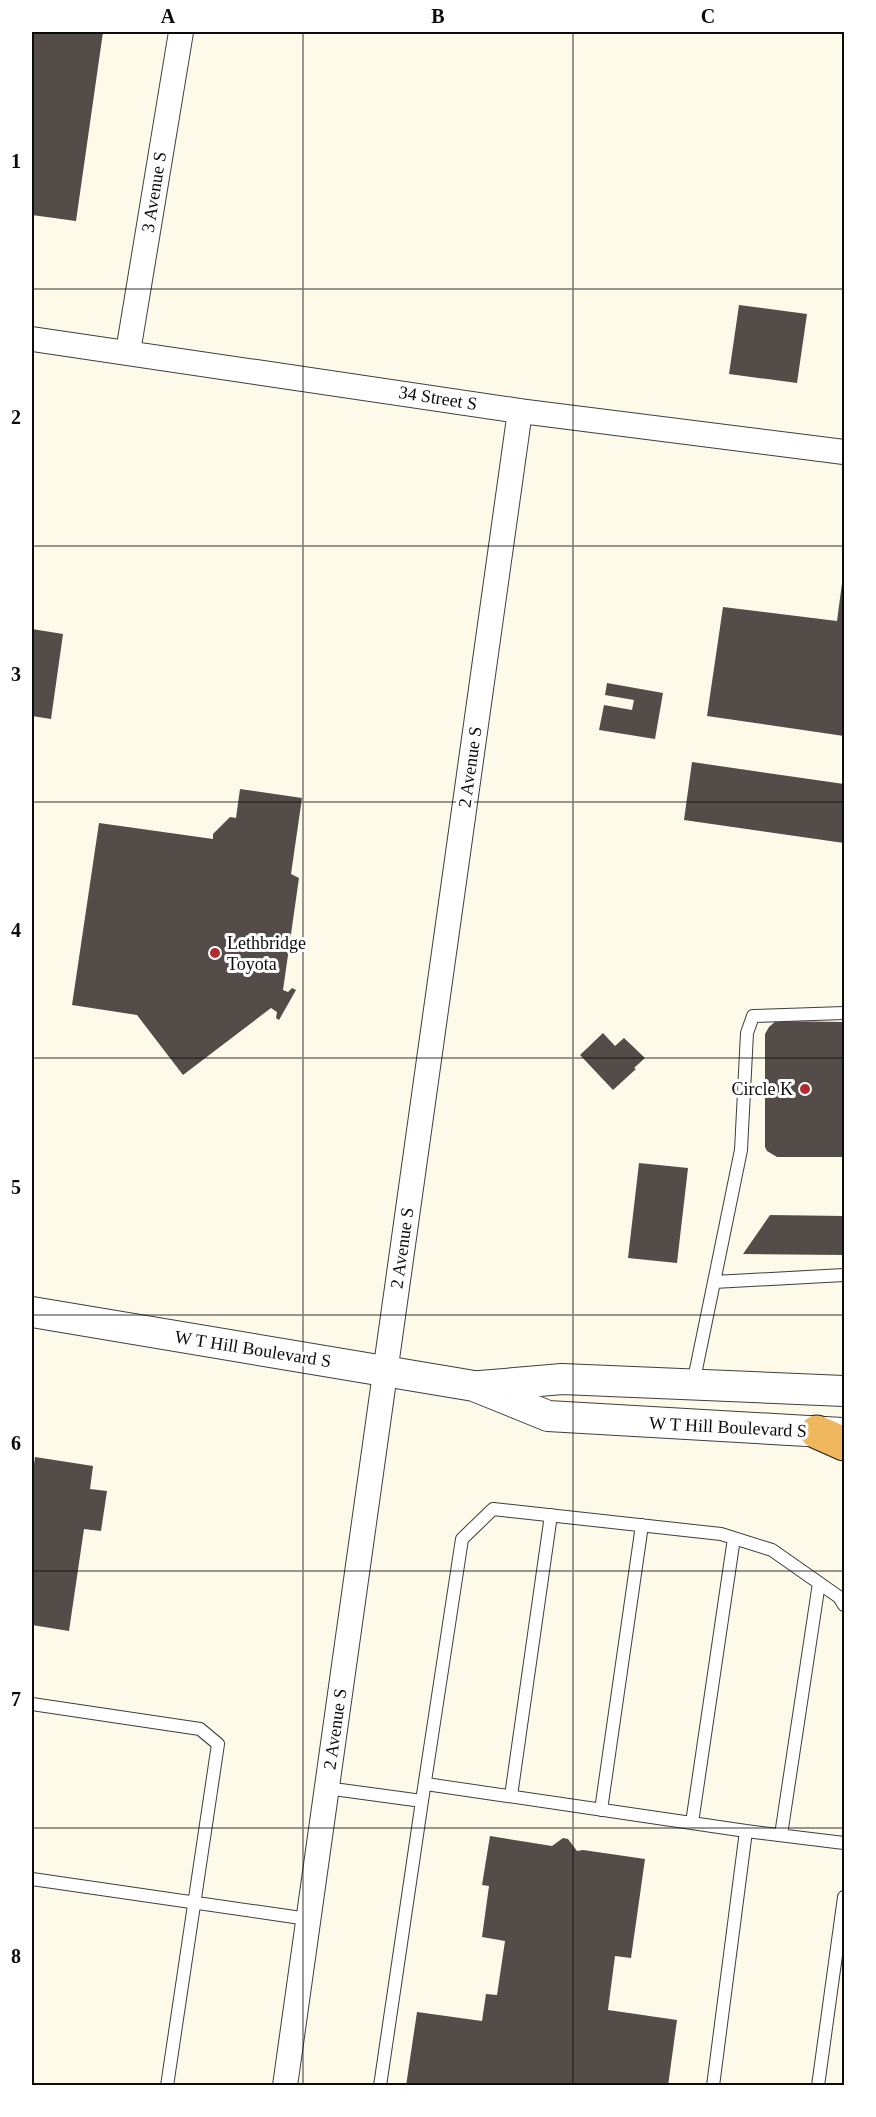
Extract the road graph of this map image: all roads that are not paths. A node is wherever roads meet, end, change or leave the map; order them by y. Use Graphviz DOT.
graph roads {
  1 [pos="181,32"];
  2 [pos="32,339"];
  3 [pos="128,352"];
  4 [pos="520,411"];
  5 [pos="844,452"];
  6 [pos="844,1013"];
  7 [pos="844,1275"];
  8 [pos="714,1282"];
  9 [pos="32,1312"];
  10 [pos="385,1371"];
  11 [pos="693,1384"];
  12 [pos="474,1386"];
  13 [pos="844,1391"];
  14 [pos="835,1436"];
  15 [pos="551,1515"];
  16 [pos="642,1525"];
  17 [pos="734,1538"];
  18 [pos="819,1583"];
  19 [pos="844,1605"];
  20 [pos="32,1704"];
  21 [pos="426,1784"];
  22 [pos="326,1788"];
  23 [pos="511,1796"];
  24 [pos="422,1801"];
  25 [pos="601,1809"];
  26 [pos="692,1823"];
  27 [pos="746,1831"];
  28 [pos="781,1835"];
  29 [pos="844,1843"];
  30 [pos="32,1880"];
  31 [pos="844,1897"];
  32 [pos="194,1903"];
  33 [pos="308,1919"];
  34 [pos="167,2085"];
  35 [pos="285,2085"];
  36 [pos="380,2085"];
  37 [pos="713,2085"];
  38 [pos="818,2085"];
  1 -- 3 [label="street, 3 Avenue S"];
  2 -- 3 [label="street, 34 Street S"];
  3 -- 4 [label="street, 34 Street S"];
  4 -- 5 [label="street, 34 Street S"];
  4 -- 10 [label="street, 2 Avenue S"];
  6 -- 8 [label="lane"];
  7 -- 8 [label="lane"];
  8 -- 11 [label="lane"];
  9 -- 10 [label="street, W T Hill Boulevard S"];
  10 -- 12 [label="street, W T Hill Boulevard S"];
  10 -- 22 [label="street, 2 Avenue S"];
  11 -- 12 [label="street, W T Hill Boulevard S"];
  11 -- 13 [label="street, W T Hill Boulevard S"];
  12 -- 14 [label="street, W T Hill Boulevard S"];
  15 -- 16 [label="lane"];
  15 -- 21 [label="lane"];
  15 -- 23 [label="lane"];
  16 -- 17 [label="lane"];
  16 -- 25 [label="lane"];
  17 -- 18 [label="lane"];
  17 -- 26 [label="lane"];
  18 -- 19 [label="lane"];
  18 -- 28 [label="lane"];
  20 -- 32 [label="lane"];
  21 -- 23 [label="lane"];
  21 -- 24 [label="lane"];
  22 -- 24 [label="lane"];
  22 -- 33 [label="street, 2 Avenue S"];
  23 -- 25 [label="lane"];
  24 -- 36 [label="lane"];
  25 -- 26 [label="lane"];
  26 -- 27 [label="lane"];
  27 -- 28 [label="lane"];
  27 -- 37 [label="lane"];
  28 -- 29 [label="lane"];
  30 -- 32 [label="lane"];
  31 -- 38 [label="lane"];
  32 -- 33 [label="lane"];
  32 -- 34 [label="lane"];
  33 -- 35 [label="street, 2 Avenue S"];
}
